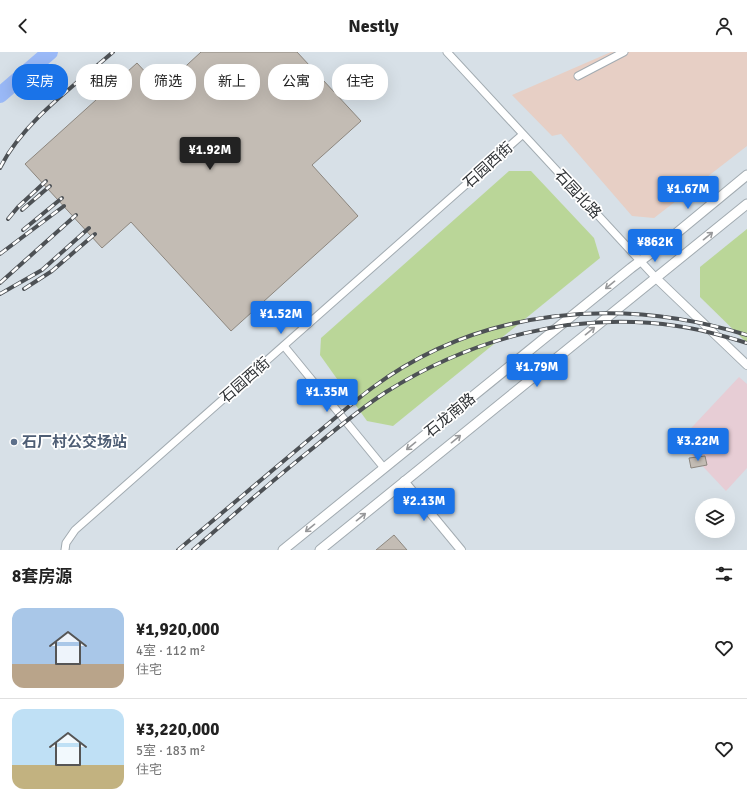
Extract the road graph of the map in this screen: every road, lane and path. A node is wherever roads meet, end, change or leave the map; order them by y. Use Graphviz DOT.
graph roads {
  1 [pos="447,52"];
  2 [pos="624,52"];
  3 [pos="578,76"];
  4 [pos="522,135"];
  5 [pos="747,175"];
  6 [pos="747,204"];
  7 [pos="641,261"];
  8 [pos="656,278"];
  9 [pos="284,346"];
  10 [pos="747,365"];
  11 [pos="384,468"];
  12 [pos="404,481"];
  13 [pos="65,550"];
  14 [pos="283,550"];
  15 [pos="320,550"];
  16 [pos="461,550"];
  1 -- 4 [label="street, 石园北路"];
  2 -- 3 [label="street"];
  4 -- 7 [label="street, 石园北路"];
  4 -- 9 [label="street, 石园西街"];
  5 -- 7 [label="main road, 石龙南路"];
  8 -- 6 [label="main road, 石龙南路, one-way"];
  7 -- 8 [label="street, 石园北路"];
  7 -- 11 [label="main road, 石龙南路, one-way"];
  8 -- 10 [label="street, 石园北路"];
  12 -- 8 [label="main road, 石龙南路, one-way"];
  9 -- 11 [label="street"];
  9 -- 13 [label="street, 石园西街"];
  11 -- 14 [label="main road, 石龙南路, one-way"];
  15 -- 12 [label="main road, 石龙南路, one-way"];
  12 -- 16 [label="street"];
}
